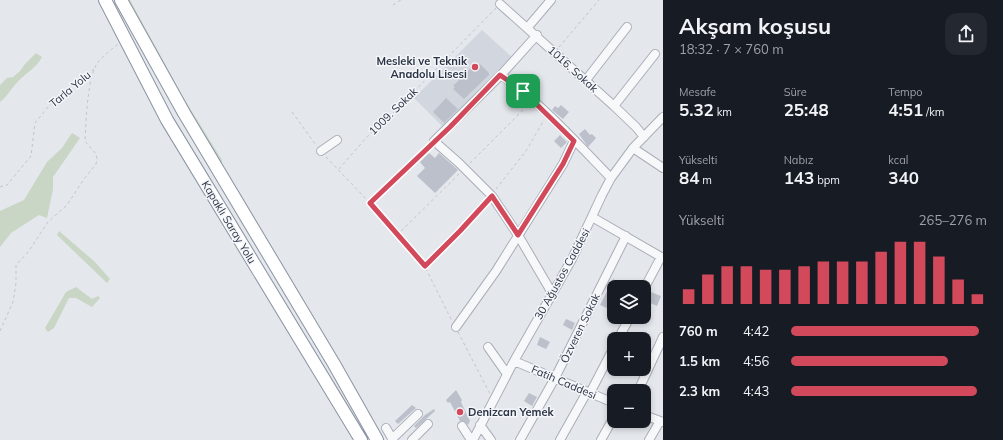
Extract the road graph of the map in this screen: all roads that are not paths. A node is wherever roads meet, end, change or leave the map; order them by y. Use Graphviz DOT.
graph roads {
  1 [pos="105,0"];
  2 [pos="121,0"];
  3 [pos="551,0"];
  4 [pos="500,4"];
  5 [pos="627,27"];
  6 [pos="528,28"];
  7 [pos="537,35"];
  8 [pos="655,54"];
  9 [pos="500,75"];
  10 [pos="586,80"];
  11 [pos="614,106"];
  12 [pos="663,117"];
  13 [pos="644,137"];
  14 [pos="337,140"];
  15 [pos="574,141"];
  16 [pos="633,148"];
  17 [pos="321,151"];
  18 [pos="663,168"];
  19 [pos="611,178"];
  20 [pos="592,217"];
  21 [pos="518,235"];
  22 [pos="626,236"];
  23 [pos="662,257"];
  24 [pos="649,280"];
  25 [pos="552,293"];
  26 [pos="456,327"];
  27 [pos="663,337"];
  28 [pos="488,348"];
  29 [pos="607,359"];
  30 [pos="514,361"];
  31 [pos="507,374"];
  32 [pos="555,378"];
  33 [pos="641,384"];
  34 [pos="588,393"];
  35 [pos="607,400"];
  36 [pos="418,414"];
  37 [pos="651,418"];
  38 [pos="661,422"];
  39 [pos="428,424"];
  40 [pos="480,425"];
  41 [pos="462,426"];
  42 [pos="386,428"];
  43 [pos="608,428"];
  44 [pos="393,439"];
  45 [pos="361,440"];
  46 [pos="377,440"];
  47 [pos="412,440"];
  48 [pos="472,440"];
  49 [pos="491,440"];
  50 [pos="520,440"];
  51 [pos="560,440"];
  52 [pos="601,440"];
  53 [pos="649,440"];
  1 -- 45 [label="highway, Kapaklı Saray Yolu"];
  2 -- 46 [label="highway, Kapaklı Saray Yolu"];
  3 -- 6 [label="street"];
  4 -- 6 [label="street, 1016. Sokak"];
  5 -- 10 [label="street"];
  6 -- 7 [label="street, 1016. Sokak"];
  7 -- 9 [label="street"];
  7 -- 10 [label="street, 1016. Sokak"];
  8 -- 11 [label="street"];
  9 -- 15 [label="street"];
  9 -- 21 [label="street"];
  10 -- 11 [label="street, 1016. Sokak"];
  11 -- 13 [label="street, 1016. Sokak"];
  12 -- 13 [label="street, 30 Ağustos Caddesi"];
  13 -- 16 [label="street, 30 Ağustos Caddesi"];
  14 -- 17 [label="street"];
  15 -- 19 [label="street"];
  15 -- 21 [label="street"];
  16 -- 18 [label="street"];
  16 -- 19 [label="street, 30 Ağustos Caddesi"];
  19 -- 20 [label="street, 30 Ağustos Caddesi"];
  20 -- 22 [label="street"];
  20 -- 25 [label="street, 30 Ağustos Caddesi"];
  21 -- 25 [label="street"];
  21 -- 26 [label="street"];
  22 -- 23 [label="street"];
  22 -- 32 [label="street, Özveren Sokak"];
  23 -- 24 [label="street"];
  25 -- 30 [label="street, 30 Ağustos Caddesi"];
  27 -- 33 [label="street"];
  28 -- 31 [label="street"];
  29 -- 34 [label="street"];
  30 -- 31 [label="street, 30 Ağustos Caddesi"];
  30 -- 32 [label="street, Fatih Caddesi"];
  31 -- 40 [label="street, 30 Ağustos Caddesi"];
  32 -- 34 [label="street, Fatih Caddesi"];
  32 -- 50 [label="street, Özveren Sokak"];
  34 -- 35 [label="street, Fatih Caddesi"];
  34 -- 51 [label="street"];
  36 -- 44 [label="street"];
  37 -- 38 [label="street"];
  38 -- 53 [label="street"];
  39 -- 47 [label="street"];
  40 -- 48 [label="street, 30 Ağustos Caddesi"];
  40 -- 49 [label="street"];
  41 -- 48 [label="street"];
  42 -- 44 [label="street"];
  43 -- 52 [label="street"];
}
